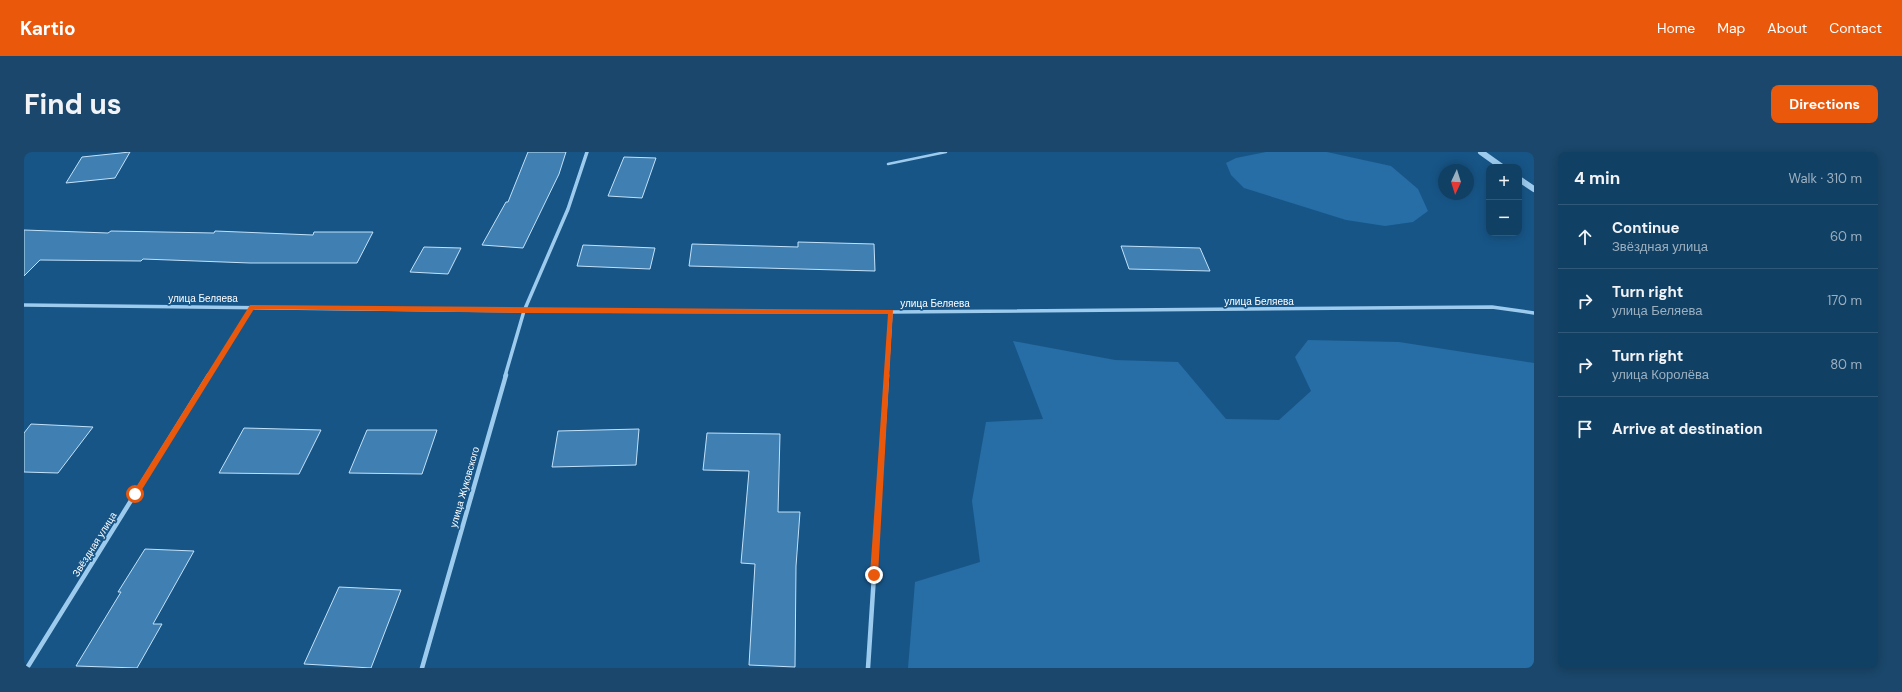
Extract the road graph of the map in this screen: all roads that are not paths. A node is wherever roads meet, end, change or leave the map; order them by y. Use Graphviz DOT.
graph roads {
  1 [pos="586,152"];
  2 [pos="946,152"];
  3 [pos="1480,152"];
  4 [pos="888,164"];
  5 [pos="1498,164"];
  6 [pos="1522,181"];
  7 [pos="1534,189"];
  8 [pos="24,305"];
  9 [pos="252,307"];
  10 [pos="524,311"];
  11 [pos="891,312"];
  12 [pos="1534,313"];
  13 [pos="27,668"];
  14 [pos="422,668"];
  15 [pos="868,668"];
  1 -- 10 [label="street, улица Жуковского"];
  2 -- 4 [label="lane"];
  3 -- 5 [label="street"];
  6 -- 7 [label="street"];
  8 -- 9 [label="street, улица Беляева"];
  9 -- 10 [label="street, улица Беляева"];
  9 -- 13 [label="street, Звёздная улица"];
  10 -- 11 [label="street, улица Беляева"];
  10 -- 14 [label="street, улица Жуковского"];
  11 -- 12 [label="street, улица Беляева"];
  11 -- 15 [label="street"];
}
